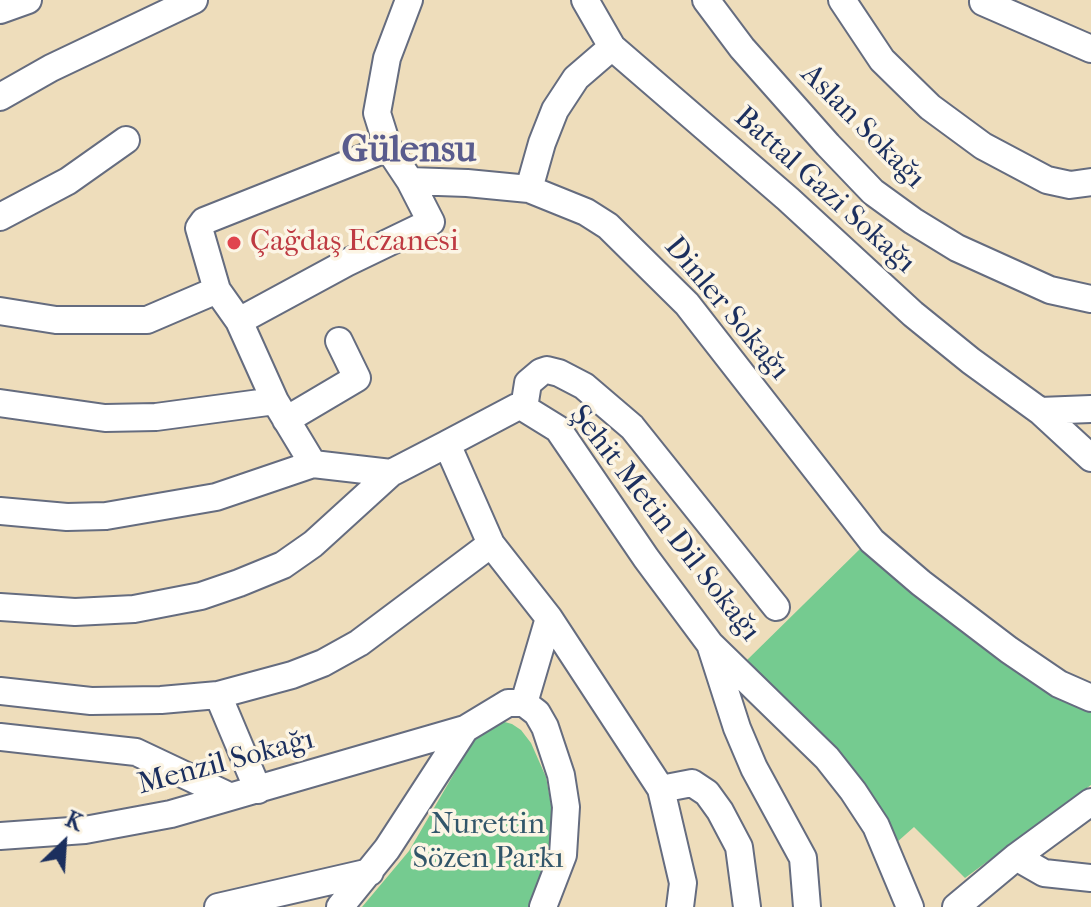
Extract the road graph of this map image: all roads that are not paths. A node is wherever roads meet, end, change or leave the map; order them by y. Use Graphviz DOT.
graph roads {
  1 [pos="28,0"];
  2 [pos="194,0"];
  3 [pos="391,0"];
  4 [pos="409,0"];
  5 [pos="585,0"];
  6 [pos="706,0"];
  7 [pos="842,0"];
  8 [pos="983,2"];
  9 [pos="0,10"];
  10 [pos="612,47"];
  11 [pos="1091,49"];
  12 [pos="387,58"];
  13 [pos="0,97"];
  14 [pos="126,140"];
  15 [pos="388,148"];
  16 [pos="410,181"];
  17 [pos="1091,182"];
  18 [pos="529,189"];
  19 [pos="0,217"];
  20 [pos="217,290"];
  21 [pos="1091,299"];
  22 [pos="0,311"];
  23 [pos="239,321"];
  24 [pos="339,341"];
  25 [pos="0,403"];
  26 [pos="524,408"];
  27 [pos="1091,409"];
  28 [pos="280,410"];
  29 [pos="1040,411"];
  30 [pos="447,444"];
  31 [pos="1091,458"];
  32 [pos="313,464"];
  33 [pos="391,473"];
  34 [pos="0,511"];
  35 [pos="491,544"];
  36 [pos="0,607"];
  37 [pos="776,607"];
  38 [pos="549,618"];
  39 [pos="710,644"];
  40 [pos="0,691"];
  41 [pos="218,695"];
  42 [pos="1091,698"];
  43 [pos="524,703"];
  44 [pos="465,729"];
  45 [pos="0,737"];
  46 [pos="661,789"];
  47 [pos="258,790"];
  48 [pos="229,796"];
  49 [pos="1085,812"];
  50 [pos="0,836"];
  51 [pos="1016,857"];
  52 [pos="370,872"];
  53 [pos="1091,878"];
  54 [pos="218,907"];
  55 [pos="340,907"];
  56 [pos="543,907"];
  57 [pos="680,907"];
  58 [pos="747,907"];
  59 [pos="807,907"];
  60 [pos="910,907"];
  61 [pos="956,907"];
  1 -- 9 [label="street"];
  2 -- 13 [label="street"];
  3 -- 12 [label="street"];
  4 -- 12 [label="street"];
  5 -- 10 [label="street, Battal Gazi Sokağı"];
  6 -- 21 [label="street, Aslan Sokağı"];
  7 -- 17 [label="street"];
  8 -- 11 [label="street"];
  10 -- 18 [label="street"];
  10 -- 29 [label="street, Battal Gazi Sokağı"];
  12 -- 15 [label="street"];
  14 -- 19 [label="street"];
  15 -- 16 [label="street"];
  15 -- 20 [label="street"];
  16 -- 18 [label="street, Dinler Sokağı"];
  16 -- 23 [label="street"];
  18 -- 42 [label="street, Dinler Sokağı"];
  20 -- 22 [label="street"];
  20 -- 23 [label="street"];
  23 -- 28 [label="street"];
  24 -- 28 [label="street"];
  25 -- 28 [label="street"];
  26 -- 30 [label="street, Şehit Metin Dil Sokağı"];
  26 -- 37 [label="street"];
  26 -- 39 [label="street, Şehit Metin Dil Sokağı"];
  27 -- 29 [label="street"];
  28 -- 32 [label="street"];
  29 -- 31 [label="street, Battal Gazi Sokağı"];
  30 -- 33 [label="street, Şehit Metin Dil Sokağı"];
  30 -- 35 [label="street"];
  32 -- 33 [label="street"];
  32 -- 34 [label="street"];
  33 -- 36 [label="street, Şehit Metin Dil Sokağı"];
  35 -- 38 [label="street"];
  35 -- 41 [label="street"];
  38 -- 43 [label="street"];
  38 -- 46 [label="street"];
  39 -- 59 [label="street"];
  39 -- 60 [label="street, Şehit Metin Dil Sokağı"];
  40 -- 41 [label="street"];
  41 -- 47 [label="street"];
  43 -- 44 [label="street"];
  43 -- 56 [label="street"];
  44 -- 47 [label="street, Menzil Sokağı"];
  44 -- 52 [label="street"];
  45 -- 48 [label="street"];
  46 -- 57 [label="street"];
  46 -- 58 [label="street"];
  47 -- 48 [label="street, Menzil Sokağı"];
  48 -- 50 [label="street, Menzil Sokağı"];
  49 -- 51 [label="street"];
  51 -- 53 [label="street"];
  51 -- 61 [label="street"];
  52 -- 54 [label="street"];
  52 -- 55 [label="street"];
}
